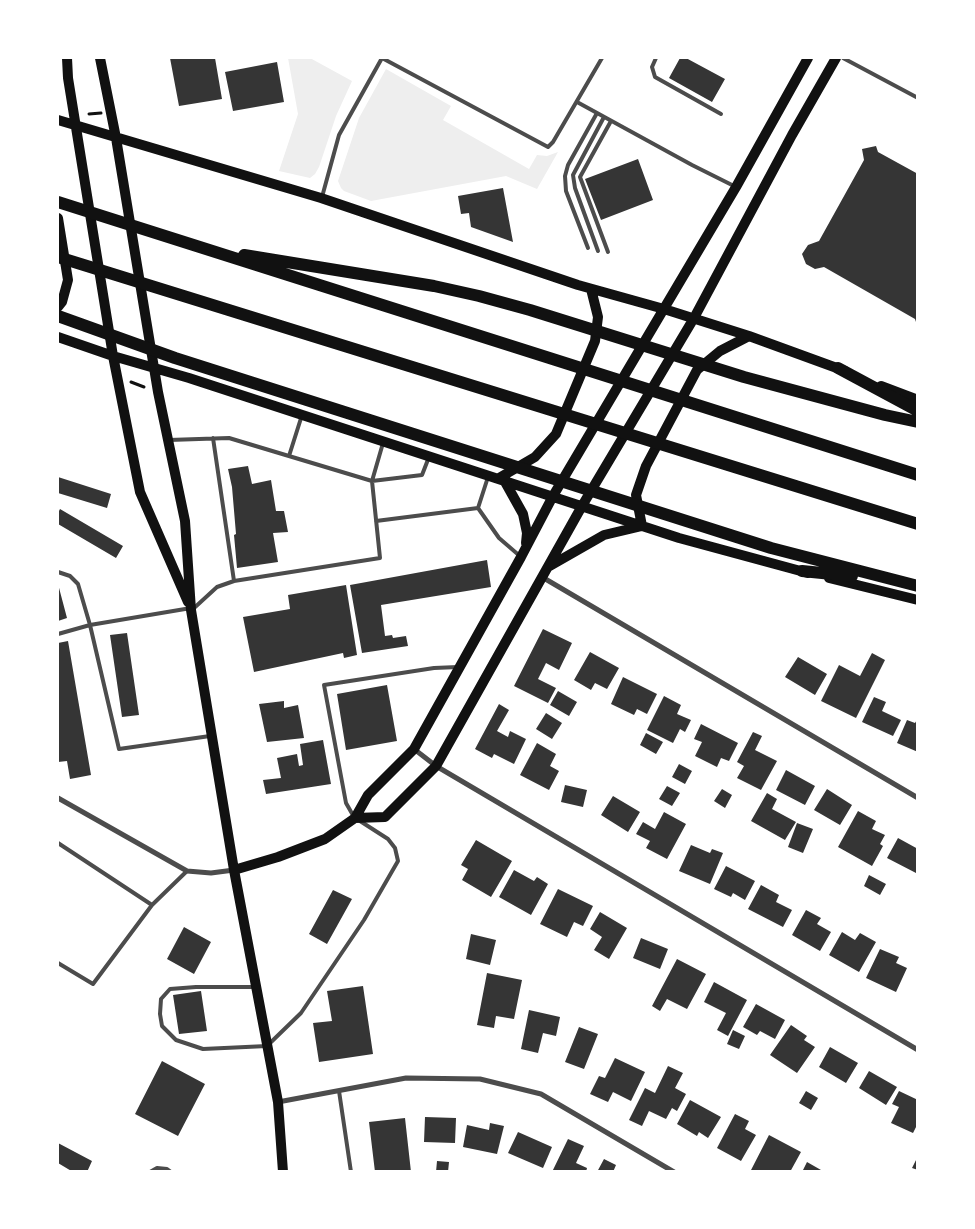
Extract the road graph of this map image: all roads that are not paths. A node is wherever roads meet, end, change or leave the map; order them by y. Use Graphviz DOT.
graph roads {
  1 [pos="66,58"];
  2 [pos="100,58"];
  3 [pos="382,58"];
  4 [pos="602,58"];
  5 [pos="656,58"];
  6 [pos="808,58"];
  7 [pos="836,58"];
  8 [pos="843,58"];
  9 [pos="918,98"];
  10 [pos="577,102"];
  11 [pos="597,114"];
  12 [pos="721,114"];
  13 [pos="604,117"];
  14 [pos="58,120"];
  15 [pos="611,121"];
  16 [pos="76,127"];
  17 [pos="116,138"];
  18 [pos="736,187"];
  19 [pos="321,198"];
  20 [pos="58,202"];
  21 [pos="58,218"];
  22 [pos="200,248"];
  23 [pos="588,248"];
  24 [pos="598,251"];
  25 [pos="608,252"];
  26 [pos="58,257"];
  27 [pos="591,289"];
  28 [pos="58,307"];
  29 [pos="664,309"];
  30 [pos="58,316"];
  31 [pos="694,318"];
  32 [pos="749,336"];
  33 [pos="58,337"];
  34 [pos="113,356"];
  35 [pos="154,367"];
  36 [pos="838,368"];
  37 [pos="918,400"];
  38 [pos="918,411"];
  39 [pos="302,415"];
  40 [pos="918,422"];
  41 [pos="213,438"];
  42 [pos="169,440"];
  43 [pos="383,441"];
  44 [pos="289,456"];
  45 [pos="430,456"];
  46 [pos="489,475"];
  47 [pos="918,475"];
  48 [pos="501,479"];
  49 [pos="372,481"];
  50 [pos="553,496"];
  51 [pos="582,506"];
  52 [pos="478,508"];
  53 [pos="376,522"];
  54 [pos="918,524"];
  55 [pos="642,526"];
  56 [pos="524,553"];
  57 [pos="548,567"];
  58 [pos="802,571"];
  59 [pos="58,572"];
  60 [pos="542,577"];
  61 [pos="234,581"];
  62 [pos="918,581"];
  63 [pos="918,586"];
  64 [pos="918,600"];
  65 [pos="191,609"];
  66 [pos="90,625"];
  67 [pos="58,634"];
  68 [pos="460,667"];
  69 [pos="212,736"];
  70 [pos="414,749"];
  71 [pos="436,766"];
  72 [pos="918,798"];
  73 [pos="58,800"];
  74 [pos="355,818"];
  75 [pos="58,843"];
  76 [pos="234,870"];
  77 [pos="187,871"];
  78 [pos="152,905"];
  79 [pos="58,963"];
  80 [pos="256,987"];
  81 [pos="267,1046"];
  82 [pos="918,1050"];
  83 [pos="339,1091"];
  84 [pos="278,1102"];
  85 [pos="150,1172"];
  86 [pos="171,1172"];
  87 [pos="283,1172"];
  88 [pos="351,1172"];
  89 [pos="674,1172"];
  1 -- 16 [label="main road"];
  2 -- 17 [label="main road"];
  3 -- 10 [label="lane"];
  3 -- 19 [label="lane"];
  4 -- 10 [label="lane"];
  5 -- 12 [label="lane"];
  6 -- 18 [label="main road"];
  7 -- 31 [label="main road"];
  8 -- 9 [label="lane"];
  10 -- 11 [label="lane"];
  11 -- 13 [label="lane"];
  11 -- 23 [label="lane"];
  13 -- 15 [label="lane"];
  13 -- 24 [label="lane"];
  14 -- 16 [label="main road"];
  15 -- 18 [label="lane"];
  15 -- 25 [label="lane"];
  16 -- 17 [label="main road"];
  16 -- 34 [label="main road"];
  17 -- 19 [label="main road"];
  17 -- 35 [label="main road"];
  18 -- 29 [label="main road"];
  19 -- 27 [label="main road"];
  20 -- 22 [label="highway"];
  21 -- 28 [label="main road"];
  22 -- 40 [label="highway"];
  22 -- 47 [label="highway"];
  26 -- 54 [label="highway"];
  27 -- 29 [label="main road"];
  27 -- 48 [label="main road"];
  29 -- 31 [label="main road"];
  29 -- 50 [label="main road"];
  30 -- 63 [label="highway"];
  31 -- 32 [label="main road"];
  31 -- 51 [label="main road"];
  32 -- 36 [label="main road"];
  32 -- 55 [label="main road"];
  33 -- 34 [label="main road"];
  34 -- 35 [label="main road"];
  34 -- 65 [label="main road"];
  35 -- 39 [label="main road"];
  35 -- 42 [label="main road"];
  36 -- 37 [label="main road"];
  36 -- 38 [label="highway"];
  39 -- 43 [label="main road"];
  39 -- 44 [label="lane"];
  41 -- 42 [label="lane"];
  41 -- 44 [label="lane"];
  41 -- 61 [label="lane"];
  42 -- 65 [label="main road"];
  43 -- 45 [label="main road"];
  43 -- 49 [label="lane"];
  44 -- 49 [label="lane"];
  45 -- 46 [label="main road"];
  45 -- 49 [label="lane"];
  46 -- 48 [label="main road"];
  46 -- 52 [label="lane"];
  48 -- 50 [label="main road"];
  48 -- 56 [label="main road"];
  49 -- 53 [label="lane"];
  50 -- 51 [label="main road"];
  50 -- 56 [label="main road"];
  51 -- 55 [label="main road"];
  51 -- 57 [label="main road"];
  52 -- 53 [label="lane"];
  52 -- 56 [label="lane"];
  53 -- 61 [label="lane"];
  55 -- 57 [label="main road"];
  55 -- 58 [label="main road"];
  56 -- 68 [label="main road"];
  57 -- 60 [label="main road"];
  58 -- 62 [label="highway"];
  58 -- 64 [label="main road"];
  59 -- 66 [label="lane"];
  60 -- 71 [label="main road"];
  60 -- 72 [label="street"];
  61 -- 65 [label="lane"];
  65 -- 66 [label="lane"];
  65 -- 69 [label="main road"];
  66 -- 67 [label="lane"];
  66 -- 69 [label="lane"];
  68 -- 70 [label="main road"];
  68 -- 74 [label="lane"];
  69 -- 76 [label="main road"];
  70 -- 71 [label="street"];
  70 -- 74 [label="main road"];
  71 -- 74 [label="main road"];
  71 -- 82 [label="street"];
  73 -- 77 [label="street"];
  74 -- 76 [label="main road"];
  74 -- 81 [label="lane"];
  75 -- 78 [label="lane"];
  76 -- 77 [label="street"];
  76 -- 80 [label="main road"];
  77 -- 78 [label="lane"];
  78 -- 79 [label="lane"];
  80 -- 81 [label="main road"];
  80 -- 81 [label="lane"];
  81 -- 84 [label="main road"];
  83 -- 84 [label="street"];
  83 -- 88 [label="lane"];
  83 -- 89 [label="street"];
  84 -- 87 [label="main road"];
  85 -- 86 [label="lane"];
}
